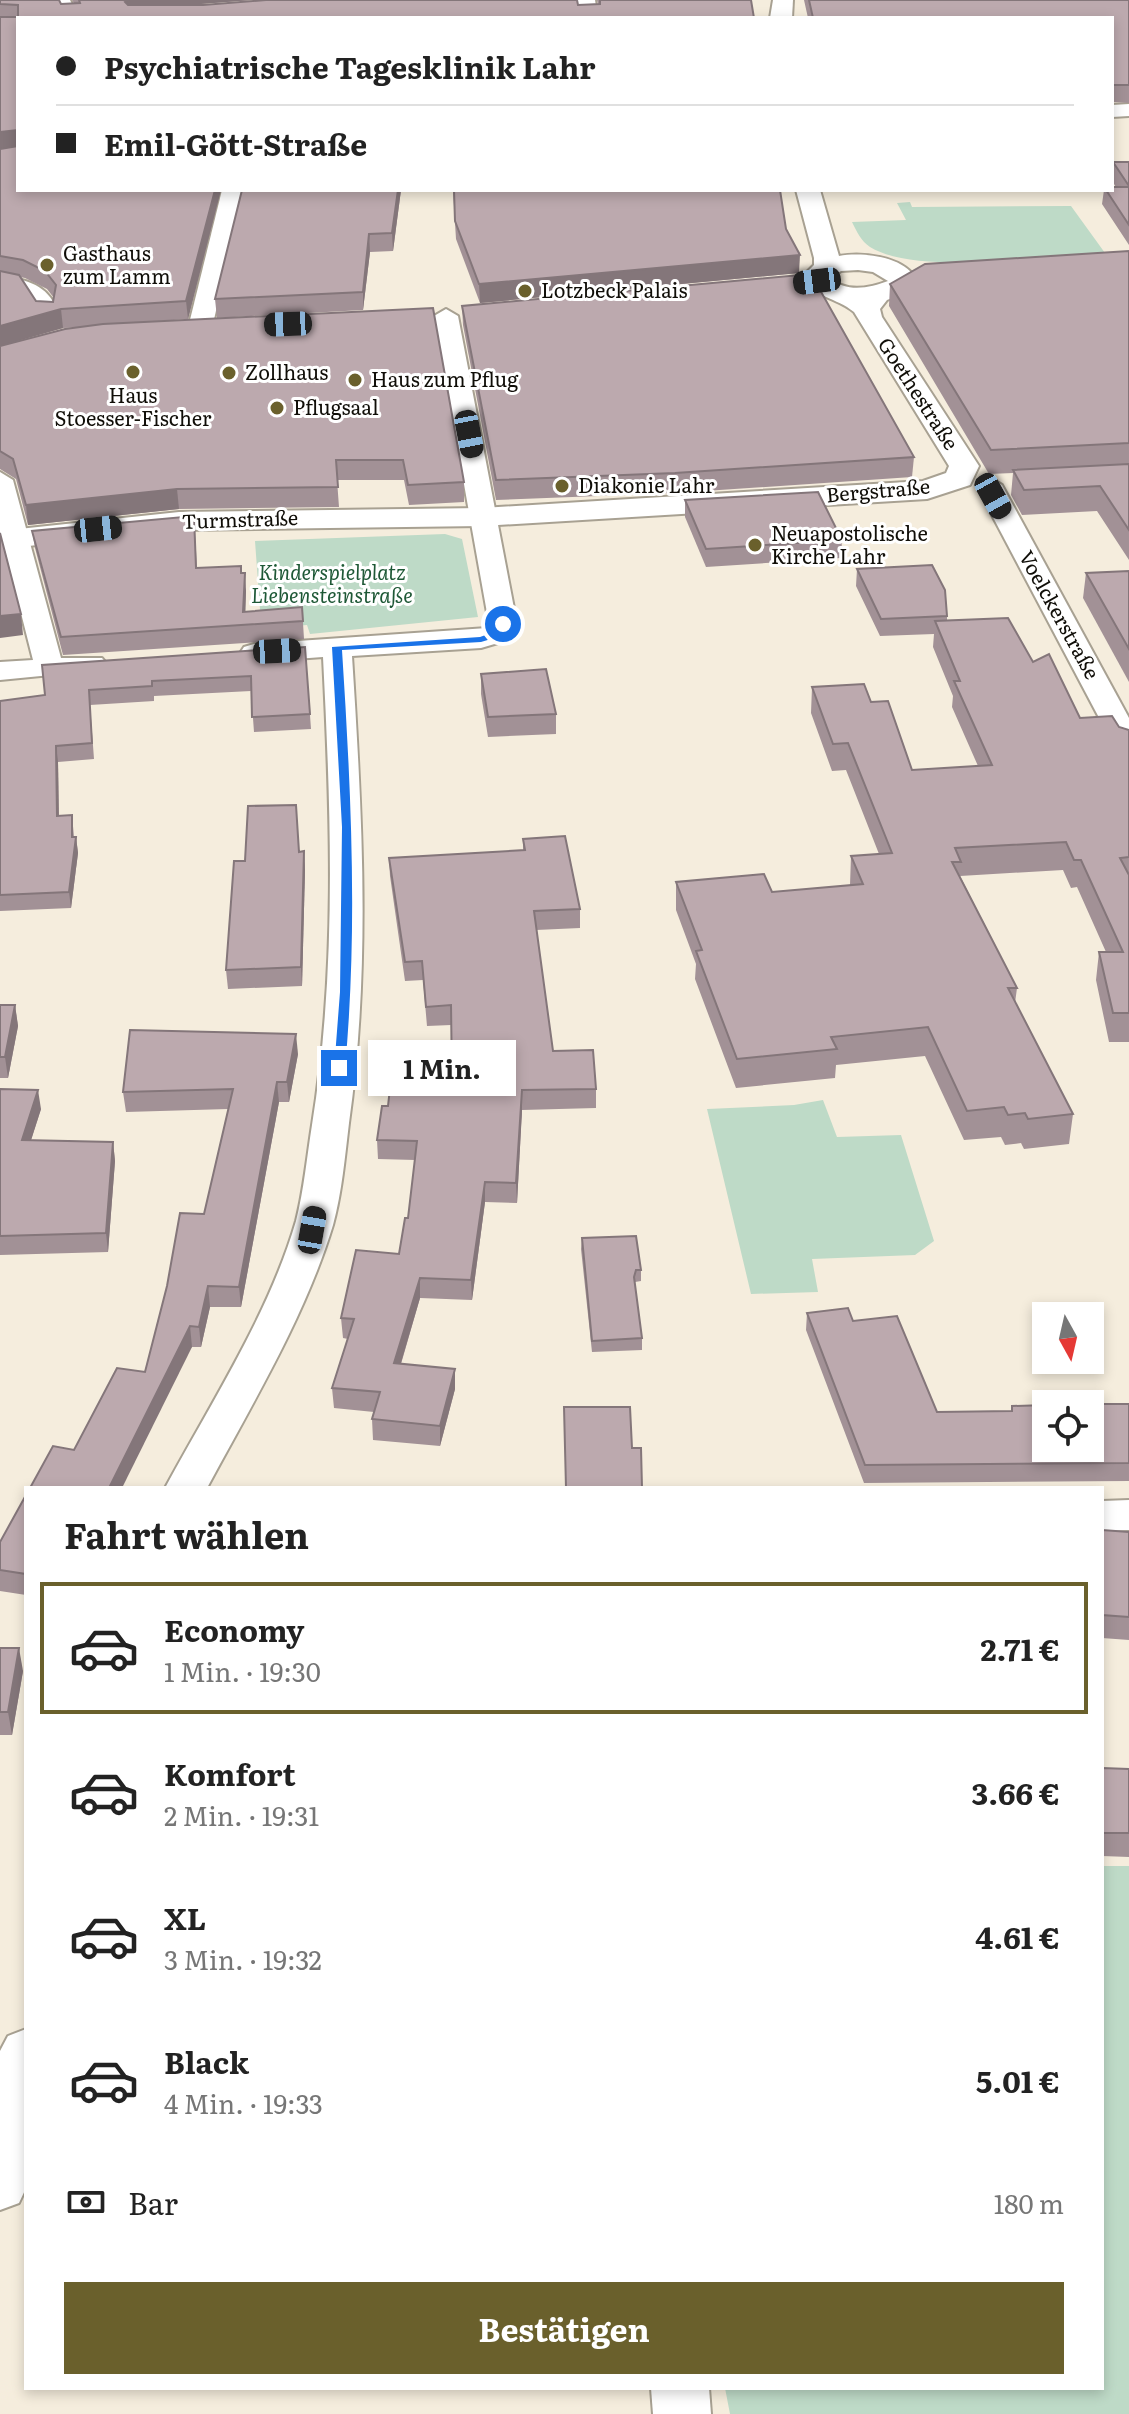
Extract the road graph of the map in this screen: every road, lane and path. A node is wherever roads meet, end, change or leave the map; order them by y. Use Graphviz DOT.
graph roads {
  1 [pos="232,192"];
  2 [pos="808,192"];
  3 [pos="816,271"];
  4 [pos="0,281"];
  5 [pos="864,299"];
  6 [pos="445,316"];
  7 [pos="51,323"];
  8 [pos="231,327"];
  9 [pos="0,480"];
  10 [pos="974,482"];
  11 [pos="1018,483"];
  12 [pos="482,517"];
  13 [pos="8,539"];
  14 [pos="337,647"];
  15 [pos="232,654"];
  16 [pos="125,662"];
  17 [pos="49,667"];
  18 [pos="0,671"];
  19 [pos="1129,746"];
  20 [pos="187,1486"];
  21 [pos="1129,1515"];
  22 [pos="1104,1516"];
  23 [pos="24,2061"];
  24 [pos="0,2186"];
  25 [pos="680,2390"];
  26 [pos="682,2414"];
  1 -- 8 [label="street"];
  2 -- 3 [label="street"];
  3 -- 5 [label="street"];
  3 -- 5 [label="street"];
  4 -- 7 [label="street"];
  5 -- 10 [label="street, Goethestraße"];
  6 -- 12 [label="street"];
  9 -- 13 [label="street"];
  10 -- 11 [label="street, Bergstraße"];
  10 -- 12 [label="street, Bergstraße"];
  10 -- 19 [label="street, Voelckerstraße"];
  12 -- 13 [label="street, Turmstraße"];
  12 -- 14 [label="street"];
  13 -- 17 [label="street"];
  14 -- 15 [label="street"];
  14 -- 20 [label="street"];
  16 -- 17 [label="street"];
  17 -- 18 [label="street"];
  21 -- 22 [label="street"];
  23 -- 24 [label="street"];
  25 -- 26 [label="street"];
}
